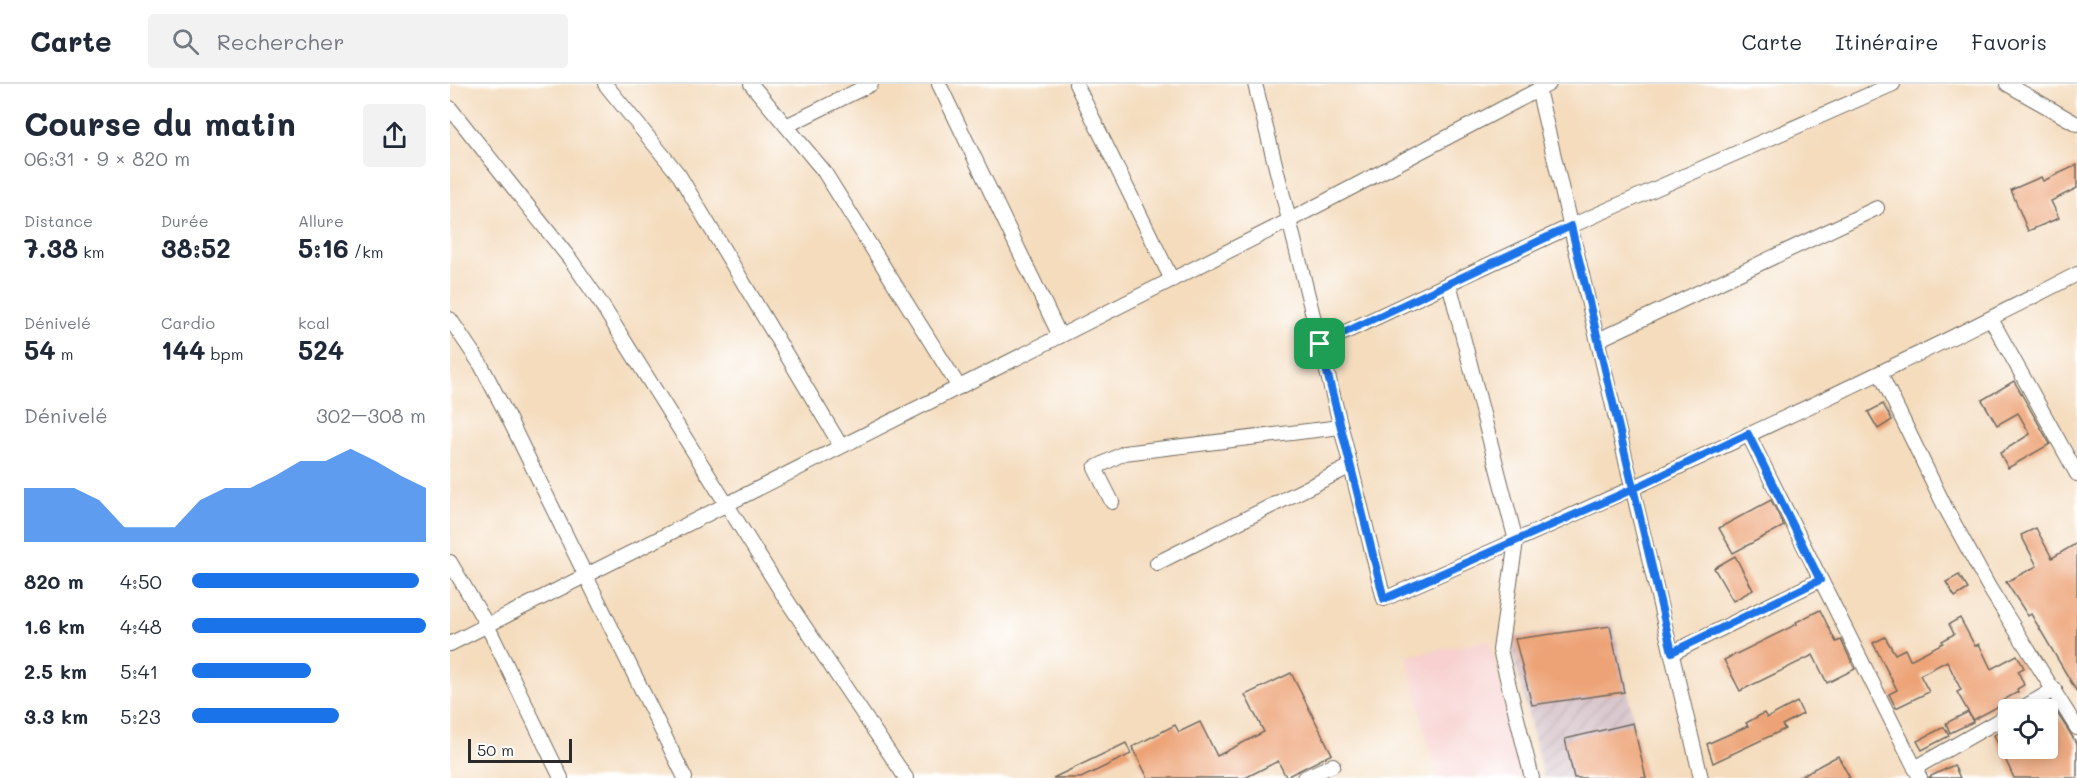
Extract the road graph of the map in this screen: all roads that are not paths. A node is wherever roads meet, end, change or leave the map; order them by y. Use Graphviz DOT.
graph roads {
  1 [pos="605,84"];
  2 [pos="751,84"];
  3 [pos="871,84"];
  4 [pos="939,84"];
  5 [pos="1076,84"];
  6 [pos="1893,84"];
  7 [pos="2007,84"];
  8 [pos="1260,86"];
  9 [pos="1544,86"];
  10 [pos="450,108"];
  11 [pos="2077,124"];
  12 [pos="786,126"];
  13 [pos="1877,208"];
  14 [pos="1290,220"];
  15 [pos="1571,226"];
  16 [pos="2077,274"];
  17 [pos="1172,280"];
  18 [pos="1449,283"];
  19 [pos="450,319"];
  20 [pos="1991,319"];
  21 [pos="1060,336"];
  22 [pos="1598,339"];
  23 [pos="1320,344"];
  24 [pos="1880,373"];
  25 [pos="959,387"];
  26 [pos="1341,427"];
  27 [pos="1748,434"];
  28 [pos="841,446"];
  29 [pos="2073,456"];
  30 [pos="1350,466"];
  31 [pos="2077,474"];
  32 [pos="1633,489"];
  33 [pos="1112,502"];
  34 [pos="729,503"];
  35 [pos="1516,541"];
  36 [pos="450,562"];
  37 [pos="1157,563"];
  38 [pos="586,575"];
  39 [pos="1820,580"];
  40 [pos="487,625"];
  41 [pos="450,644"];
  42 [pos="1672,652"];
  43 [pos="2055,689"];
  44 [pos="2038,699"];
  45 [pos="1998,721"];
  46 [pos="2077,728"];
  47 [pos="1333,765"];
  48 [pos="1917,773"];
  49 [pos="561,778"];
  50 [pos="685,778"];
  51 [pos="906,778"];
  52 [pos="1304,778"];
  53 [pos="1532,778"];
  54 [pos="1701,778"];
  1 -- 28 [label="street"];
  2 -- 12 [label="street"];
  3 -- 12 [label="street"];
  4 -- 21 [label="street"];
  5 -- 17 [label="street"];
  6 -- 15 [label="street"];
  7 -- 11 [label="street"];
  8 -- 14 [label="street"];
  9 -- 14 [label="street"];
  9 -- 15 [label="street"];
  10 -- 34 [label="street"];
  12 -- 25 [label="street"];
  13 -- 22 [label="street"];
  14 -- 17 [label="street"];
  14 -- 23 [label="street"];
  15 -- 18 [label="street"];
  15 -- 22 [label="street"];
  16 -- 20 [label="street"];
  17 -- 21 [label="street"];
  18 -- 23 [label="street"];
  18 -- 35 [label="street"];
  19 -- 38 [label="street"];
  20 -- 24 [label="street"];
  20 -- 29 [label="street"];
  21 -- 25 [label="street"];
  22 -- 32 [label="street"];
  23 -- 26 [label="street"];
  24 -- 27 [label="street"];
  24 -- 43 [label="street"];
  25 -- 28 [label="street"];
  26 -- 30 [label="street"];
  26 -- 33 [label="street"];
  27 -- 32 [label="street"];
  27 -- 39 [label="street"];
  28 -- 34 [label="street"];
  29 -- 31 [label="street"];
  30 -- 35 [label="street"];
  30 -- 37 [label="street"];
  32 -- 35 [label="street"];
  32 -- 42 [label="street"];
  34 -- 38 [label="street"];
  34 -- 51 [label="street"];
  35 -- 53 [label="street"];
  36 -- 40 [label="street"];
  38 -- 40 [label="street"];
  38 -- 50 [label="street"];
  39 -- 42 [label="street"];
  39 -- 48 [label="street"];
  40 -- 41 [label="street"];
  40 -- 49 [label="street"];
  42 -- 54 [label="street"];
  43 -- 44 [label="street"];
  43 -- 46 [label="street"];
  45 -- 48 [label="street"];
  47 -- 52 [label="street"];
}
